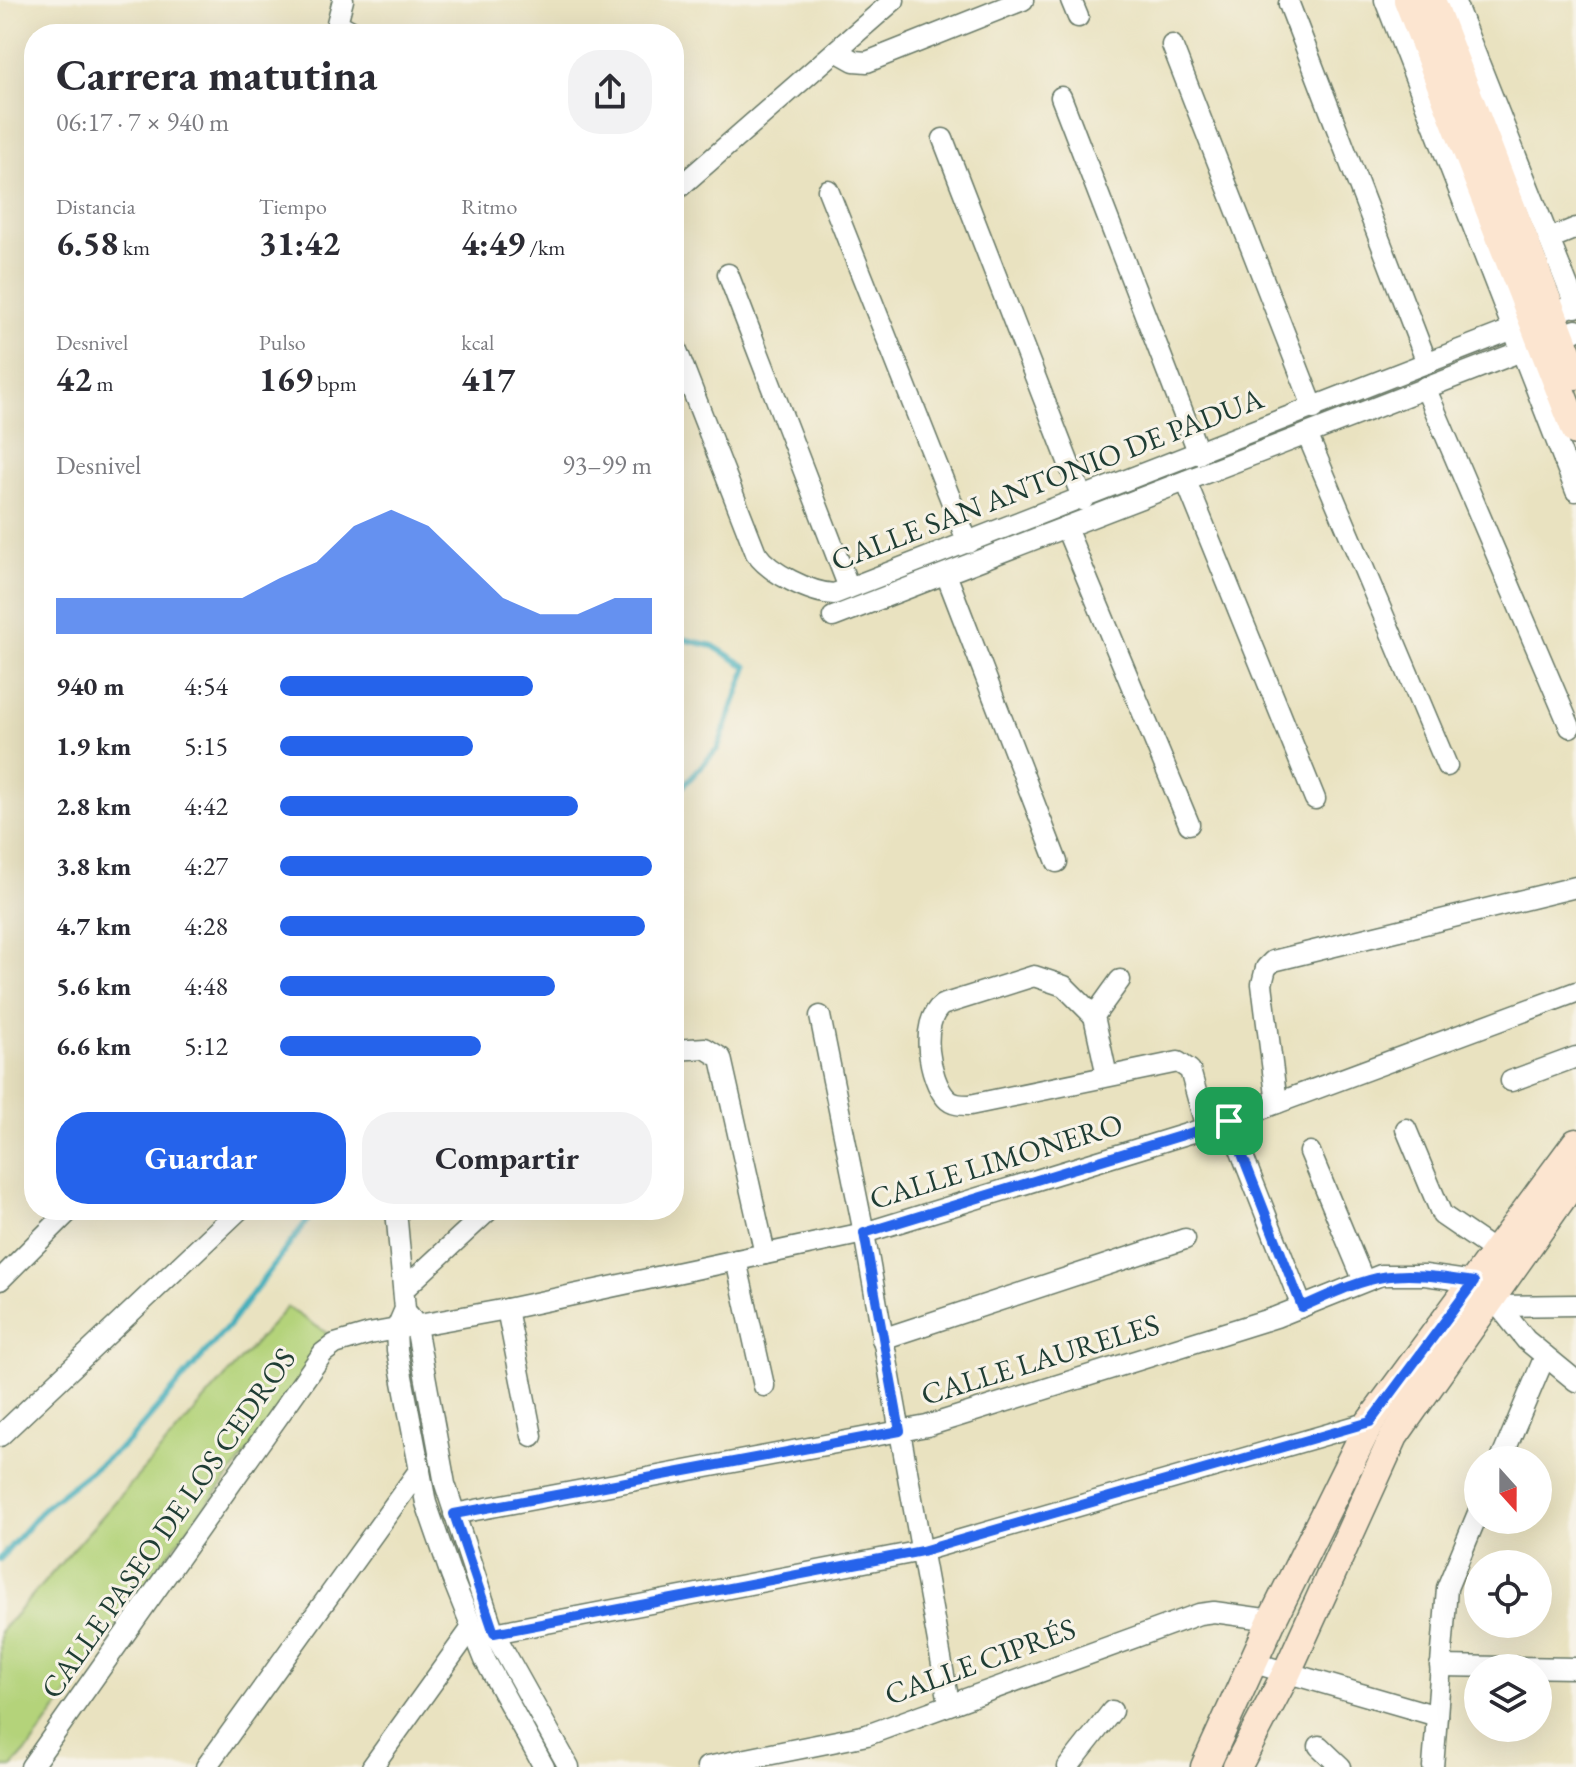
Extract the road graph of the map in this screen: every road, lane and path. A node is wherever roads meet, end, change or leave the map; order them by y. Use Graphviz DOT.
graph roads {
  1 [pos="343,0"];
  2 [pos="894,0"];
  3 [pos="1023,0"];
  4 [pos="1385,0"];
  5 [pos="1408,0"];
  6 [pos="1431,0"];
  7 [pos="1454,0"];
  8 [pos="1289,4"];
  9 [pos="339,24"];
  10 [pos="1172,45"];
  11 [pos="836,51"];
  12 [pos="1061,97"];
  13 [pos="943,139"];
  14 [pos="684,183"];
  15 [pos="828,190"];
  16 [pos="1576,228"];
  17 [pos="1549,239"];
  18 [pos="728,274"];
  19 [pos="1550,326"];
  20 [pos="1427,363"];
  21 [pos="684,369"];
  22 [pos="1576,375"];
  23 [pos="1425,387"];
  24 [pos="1314,409"];
  25 [pos="1576,431"];
  26 [pos="1307,434"];
  27 [pos="1199,454"];
  28 [pos="1186,481"];
  29 [pos="1576,491"];
  30 [pos="1083,500"];
  31 [pos="1066,528"];
  32 [pos="968,543"];
  33 [pos="946,574"];
  34 [pos="849,588"];
  35 [pos="833,617"];
  36 [pos="1570,727"];
  37 [pos="1447,766"];
  38 [pos="1315,799"];
  39 [pos="1189,824"];
  40 [pos="1057,862"];
  41 [pos="1576,887"];
  42 [pos="1120,980"];
  43 [pos="1576,992"];
  44 [pos="820,1016"];
  45 [pos="1094,1016"];
  46 [pos="684,1049"];
  47 [pos="1576,1057"];
  48 [pos="1107,1076"];
  49 [pos="1511,1081"];
  50 [pos="1277,1103"];
  51 [pos="1229,1121"];
  52 [pos="1206,1128"];
  53 [pos="1406,1129"];
  54 [pos="1576,1143"];
  55 [pos="1310,1152"];
  56 [pos="1576,1178"];
  57 [pos="60,1220"];
  58 [pos="228,1220"];
  59 [pos="397,1220"];
  60 [pos="481,1220"];
  61 [pos="864,1233"];
  62 [pos="1185,1239"];
  63 [pos="1496,1252"];
  64 [pos="765,1254"];
  65 [pos="736,1260"];
  66 [pos="1363,1279"];
  67 [pos="0,1280"];
  68 [pos="1488,1294"];
  69 [pos="1576,1305"];
  70 [pos="1302,1307"];
  71 [pos="507,1309"];
  72 [pos="405,1313"];
  73 [pos="882,1339"];
  74 [pos="1545,1356"];
  75 [pos="1576,1381"];
  76 [pos="764,1386"];
  77 [pos="1370,1422"];
  78 [pos="900,1431"];
  79 [pos="0,1436"];
  80 [pos="532,1436"];
  81 [pos="1507,1446"];
  82 [pos="420,1469"];
  83 [pos="454,1514"];
  84 [pos="1469,1534"];
  85 [pos="922,1551"];
  86 [pos="1272,1620"];
  87 [pos="471,1629"];
  88 [pos="494,1633"];
  89 [pos="1254,1663"];
  90 [pos="1440,1666"];
  91 [pos="1576,1668"];
  92 [pos="1286,1674"];
  93 [pos="949,1703"];
  94 [pos="1112,1711"];
  95 [pos="1437,1716"];
  96 [pos="1319,1746"];
  97 [pos="31,1767"];
  98 [pos="206,1767"];
  99 [pos="372,1767"];
  100 [pos="544,1767"];
  101 [pos="569,1767"];
  102 [pos="707,1767"];
  103 [pos="1068,1767"];
  104 [pos="1205,1767"];
  105 [pos="1237,1767"];
  106 [pos="1341,1767"];
  107 [pos="1433,1767"];
  1 -- 9 [label="street"];
  2 -- 11 [label="street"];
  3 -- 11 [label="street"];
  4 -- 19 [label="street"];
  5 -- 19 [label="main road"];
  6 -- 19 [label="main road"];
  7 -- 17 [label="street"];
  8 -- 20 [label="street"];
  10 -- 24 [label="street"];
  11 -- 14 [label="street"];
  12 -- 27 [label="street"];
  13 -- 30 [label="street"];
  15 -- 32 [label="street"];
  16 -- 17 [label="street"];
  17 -- 19 [label="street"];
  18 -- 34 [label="street"];
  19 -- 20 [label="street, CALLE SAN ANTONIO DE PADUA"];
  19 -- 22 [label="main road"];
  19 -- 23 [label="street, CALLE SAN ANTONIO DE PADUA"];
  19 -- 25 [label="main road"];
  19 -- 29 [label="street"];
  20 -- 24 [label="street, CALLE SAN ANTONIO DE PADUA"];
  21 -- 34 [label="street, CALLE SAN ANTONIO DE PADUA"];
  23 -- 26 [label="street, CALLE SAN ANTONIO DE PADUA"];
  23 -- 36 [label="street"];
  24 -- 27 [label="street, CALLE SAN ANTONIO DE PADUA"];
  26 -- 28 [label="street, CALLE SAN ANTONIO DE PADUA"];
  26 -- 37 [label="street"];
  27 -- 30 [label="street, CALLE SAN ANTONIO DE PADUA"];
  28 -- 31 [label="street, CALLE SAN ANTONIO DE PADUA"];
  28 -- 38 [label="street"];
  30 -- 32 [label="street, CALLE SAN ANTONIO DE PADUA"];
  31 -- 33 [label="street, CALLE SAN ANTONIO DE PADUA"];
  31 -- 39 [label="street"];
  32 -- 34 [label="street, CALLE SAN ANTONIO DE PADUA"];
  33 -- 35 [label="street, CALLE SAN ANTONIO DE PADUA"];
  33 -- 40 [label="street"];
  41 -- 50 [label="street"];
  42 -- 45 [label="street"];
  43 -- 50 [label="street, CALLE LIMONERO"];
  44 -- 61 [label="street"];
  45 -- 48 [label="street"];
  45 -- 48 [label="street"];
  46 -- 64 [label="street"];
  47 -- 49 [label="street"];
  48 -- 52 [label="street"];
  50 -- 51 [label="street, CALLE LIMONERO"];
  51 -- 52 [label="street, CALLE LIMONERO"];
  51 -- 70 [label="street"];
  52 -- 61 [label="street, CALLE LIMONERO"];
  53 -- 63 [label="street"];
  54 -- 63 [label="main road"];
  55 -- 66 [label="street"];
  56 -- 68 [label="main road"];
  57 -- 67 [label="street"];
  58 -- 79 [label="street"];
  59 -- 72 [label="street"];
  60 -- 72 [label="street"];
  61 -- 64 [label="street, CALLE LIMONERO"];
  61 -- 73 [label="street"];
  62 -- 73 [label="street"];
  63 -- 68 [label="main road"];
  64 -- 65 [label="street, CALLE LIMONERO"];
  65 -- 71 [label="street, CALLE LIMONERO"];
  65 -- 76 [label="street"];
  66 -- 68 [label="street, CALLE LAURELES"];
  66 -- 70 [label="street, CALLE LAURELES"];
  68 -- 69 [label="street, CALLE LAURELES"];
  68 -- 74 [label="street"];
  68 -- 77 [label="main road"];
  68 -- 92 [label="main road"];
  70 -- 78 [label="street, CALLE LAURELES"];
  71 -- 72 [label="street, CALLE LIMONERO"];
  71 -- 80 [label="street"];
  72 -- 82 [label="street"];
  72 -- 83 [label="street"];
  72 -- 97 [label="street, CALLE PASEO DE LOS CEDROS"];
  73 -- 78 [label="street"];
  74 -- 75 [label="street"];
  74 -- 81 [label="street"];
  77 -- 85 [label="street"];
  77 -- 86 [label="main road"];
  78 -- 83 [label="street, CALLE LAURELES"];
  78 -- 85 [label="street"];
  82 -- 87 [label="street"];
  82 -- 98 [label="street"];
  83 -- 88 [label="street"];
  84 -- 90 [label="street"];
  85 -- 88 [label="street"];
  85 -- 93 [label="street"];
  86 -- 89 [label="main road"];
  86 -- 93 [label="street, CALLE CIPRÉS"];
  87 -- 99 [label="street"];
  87 -- 100 [label="street"];
  88 -- 101 [label="street"];
  89 -- 92 [label="street"];
  89 -- 104 [label="main road"];
  90 -- 91 [label="street"];
  90 -- 95 [label="street"];
  92 -- 95 [label="street"];
  92 -- 105 [label="main road"];
  93 -- 102 [label="street, CALLE CIPRÉS"];
  94 -- 103 [label="street"];
  95 -- 107 [label="street"];
  96 -- 106 [label="street"];
}
